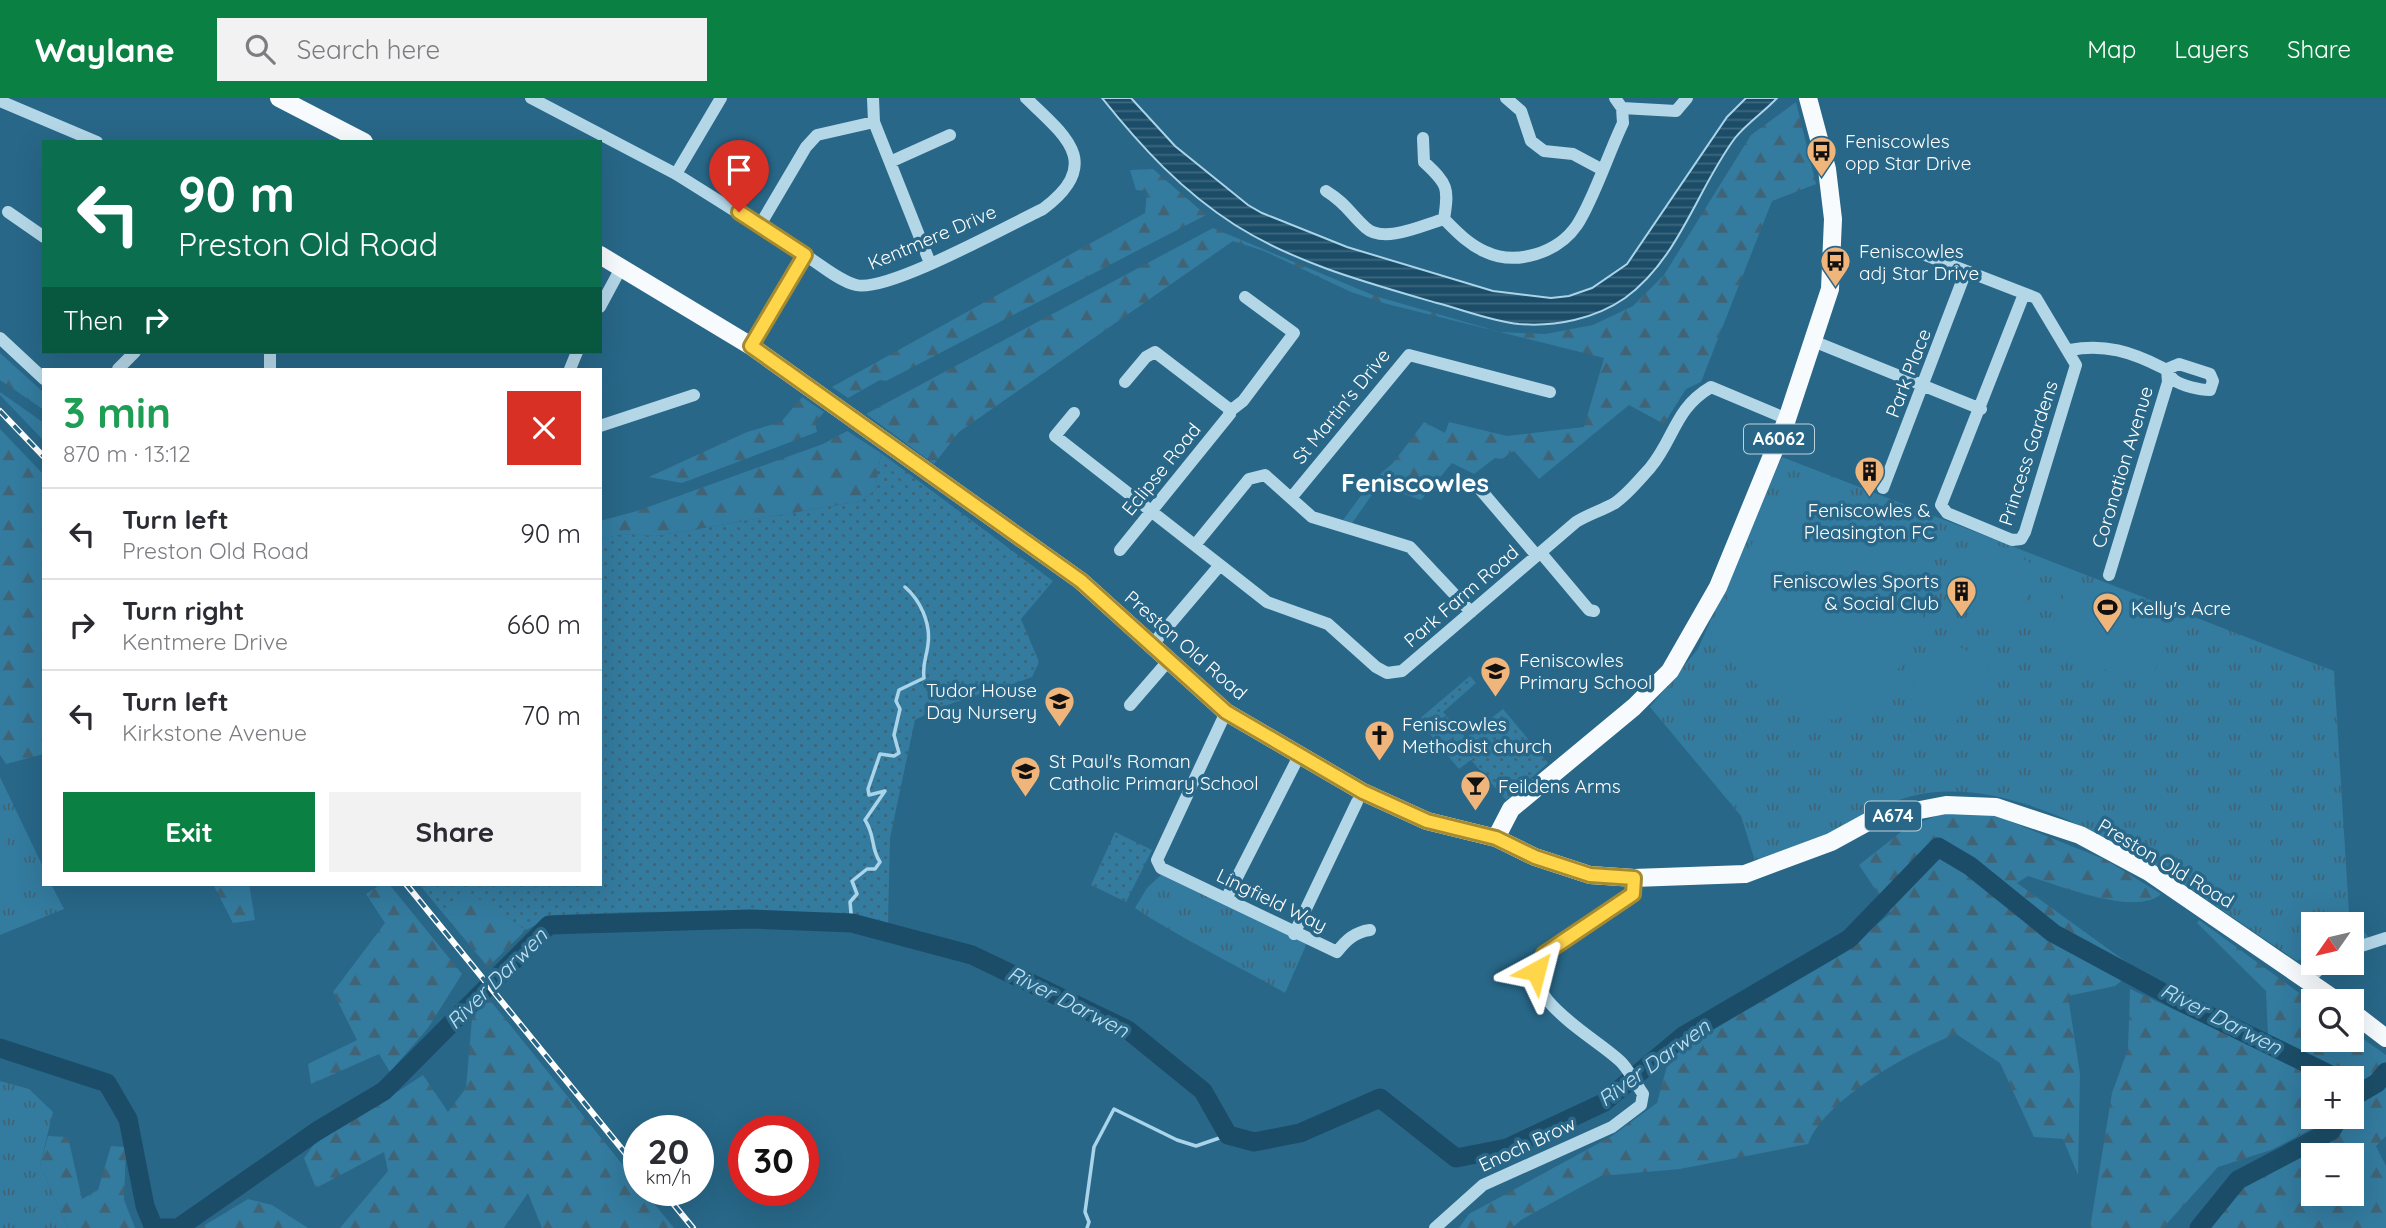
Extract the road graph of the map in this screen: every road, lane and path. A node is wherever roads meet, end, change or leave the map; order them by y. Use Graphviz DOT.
graph roads {
  1 [pos="279,98"];
  2 [pos="531,98"];
  3 [pos="721,98"];
  4 [pos="873,98"];
  5 [pos="1026,98"];
  6 [pos="1506,98"];
  7 [pos="1687,98"];
  8 [pos="1808,98"];
  9 [pos="0,101"];
  10 [pos="1619,103"];
  11 [pos="302,104"];
  12 [pos="874,122"];
  13 [pos="950,135"];
  14 [pos="1423,138"];
  15 [pos="92,140"];
  16 [pos="361,140"];
  17 [pos="890,162"];
  18 [pos="1601,169"];
  19 [pos="676,174"];
  20 [pos="1326,191"];
  21 [pos="8,212"];
  22 [pos="1444,219"];
  23 [pos="760,225"];
  24 [pos="42,236"];
  25 [pos="805,255"];
  26 [pos="1925,255"];
  27 [pos="602,256"];
  28 [pos="930,263"];
  29 [pos="622,266"];
  30 [pos="1966,271"];
  31 [pos="2024,294"];
  32 [pos="1245,296"];
  33 [pos="602,303"];
  34 [pos="0,338"];
  35 [pos="1813,341"];
  36 [pos="751,346"];
  37 [pos="2070,350"];
  38 [pos="133,354"];
  39 [pos="119,368"];
  40 [pos="42,377"];
  41 [pos="1125,382"];
  42 [pos="1924,386"];
  43 [pos="1550,392"];
  44 [pos="694,395"];
  45 [pos="1981,409"];
  46 [pos="1230,411"];
  47 [pos="1074,413"];
  48 [pos="1787,419"];
  49 [pos="602,425"];
  50 [pos="1479,488"];
  51 [pos="1884,488"];
  52 [pos="1291,498"];
  53 [pos="1151,513"];
  54 [pos="1195,545"];
  55 [pos="1120,550"];
  56 [pos="1539,555"];
  57 [pos="1220,565"];
  58 [pos="2109,575"];
  59 [pos="1594,611"];
  60 [pos="1471,612"];
  61 [pos="1153,645"];
  62 [pos="1169,660"];
  63 [pos="1130,705"];
  64 [pos="1226,712"];
  65 [pos="1300,754"];
  66 [pos="1357,802"];
  67 [pos="1496,838"];
  68 [pos="1634,878"];
  69 [pos="1226,899"];
  70 [pos="1370,930"];
  71 [pos="1294,933"];
  72 [pos="2386,938"];
  73 [pos="2364,945"];
  74 [pos="2313,975"];
  75 [pos="2309,979"];
  76 [pos="2322,989"];
  77 [pos="2364,1021"];
  78 [pos="2386,1038"];
  79 [pos="1435,1228"];
  1 -- 11 [label="main road"];
  2 -- 19 [label="street, Kentmere Drive"];
  3 -- 19 [label="street"];
  4 -- 12 [label="street"];
  5 -- 28 [label="street, Kentmere Drive"];
  6 -- 18 [label="street"];
  7 -- 10 [label="street"];
  8 -- 35 [label="main road, A6062"];
  9 -- 15 [label="street"];
  10 -- 18 [label="street"];
  11 -- 16 [label="main road"];
  12 -- 17 [label="street"];
  12 -- 23 [label="street"];
  13 -- 17 [label="street"];
  14 -- 22 [label="street"];
  17 -- 28 [label="street"];
  18 -- 22 [label="street"];
  19 -- 23 [label="street, Kentmere Drive"];
  20 -- 22 [label="street"];
  21 -- 24 [label="street"];
  23 -- 25 [label="street, Kentmere Drive"];
  25 -- 28 [label="street, Kentmere Drive"];
  25 -- 36 [label="street"];
  26 -- 30 [label="street"];
  27 -- 29 [label="main road, Preston Old Road / A674"];
  29 -- 33 [label="street"];
  29 -- 36 [label="main road, Preston Old Road / A674"];
  30 -- 31 [label="street"];
  30 -- 42 [label="street, Park Place"];
  31 -- 37 [label="street"];
  31 -- 45 [label="street, Princess Gardens"];
  32 -- 46 [label="street, Eclipse Road"];
  34 -- 40 [label="street"];
  35 -- 42 [label="street"];
  35 -- 48 [label="main road, A6062"];
  36 -- 61 [label="main road, Preston Old Road / A674"];
  37 -- 45 [label="street, Princess Gardens"];
  37 -- 58 [label="street, Coronation Avenue"];
  38 -- 39 [label="street"];
  41 -- 46 [label="street"];
  42 -- 45 [label="street"];
  42 -- 51 [label="street, Park Place"];
  43 -- 52 [label="street, St Martin's Drive"];
  44 -- 49 [label="street"];
  46 -- 53 [label="street, Eclipse Road"];
  47 -- 53 [label="street, Park Farm Road"];
  48 -- 56 [label="street, Park Farm Road"];
  48 -- 67 [label="main road, A6062"];
  50 -- 56 [label="street"];
  52 -- 54 [label="street"];
  52 -- 60 [label="street"];
  53 -- 54 [label="street, Park Farm Road"];
  53 -- 55 [label="street, Eclipse Road"];
  54 -- 57 [label="street, Park Farm Road"];
  56 -- 59 [label="street"];
  56 -- 60 [label="street, Park Farm Road"];
  57 -- 60 [label="street, Park Farm Road"];
  57 -- 61 [label="street"];
  61 -- 62 [label="main road, Preston Old Road / A674"];
  62 -- 63 [label="street"];
  62 -- 64 [label="main road, Preston Old Road / A674"];
  64 -- 65 [label="main road, Preston Old Road / A674"];
  64 -- 69 [label="street, Lingfield Way"];
  65 -- 67 [label="main road, Preston Old Road / A674"];
  65 -- 69 [label="street"];
  66 -- 71 [label="street"];
  67 -- 68 [label="main road, Preston Old Road / A674"];
  68 -- 75 [label="main road, Preston Old Road / A674"];
  68 -- 79 [label="street, Enoch Brow"];
  69 -- 71 [label="street, Lingfield Way"];
  70 -- 71 [label="street, Lingfield Way"];
  72 -- 73 [label="street"];
  74 -- 75 [label="street"];
  75 -- 76 [label="main road, Preston Old Road / A674"];
  77 -- 78 [label="main road"];
}
